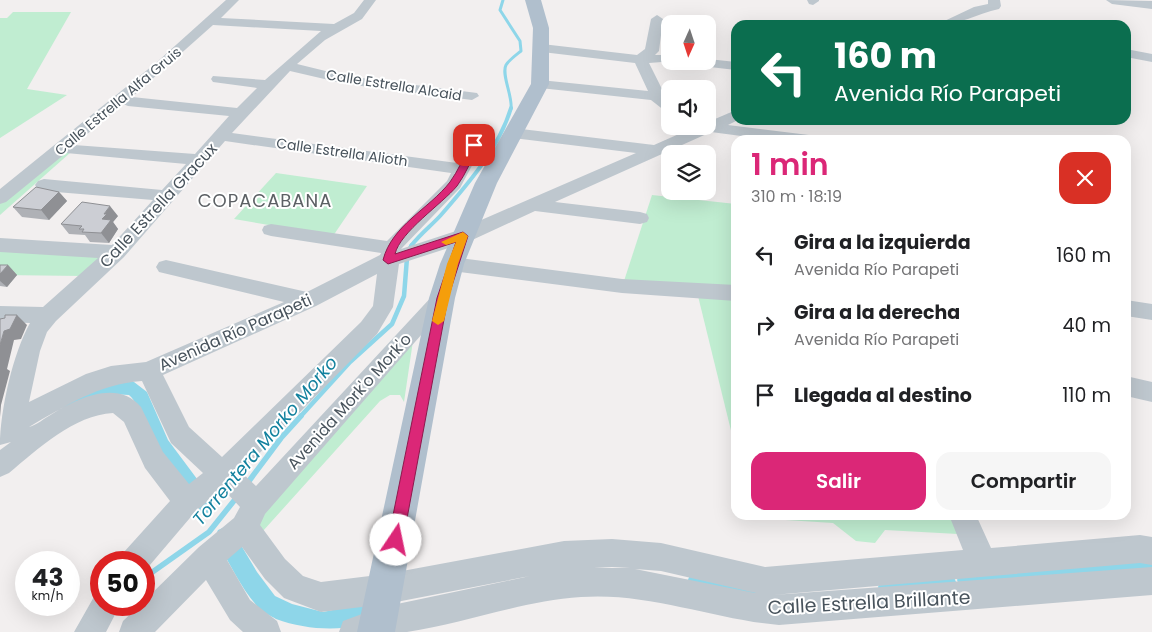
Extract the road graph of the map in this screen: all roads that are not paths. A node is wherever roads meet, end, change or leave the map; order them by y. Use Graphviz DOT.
graph roads {
  1 [pos="233,0"];
  2 [pos="370,0"];
  3 [pos="533,0"];
  4 [pos="1112,0"];
  5 [pos="995,3"];
  6 [pos="1152,5"];
  7 [pos="657,20"];
  8 [pos="954,20"];
  9 [pos="211,21"];
  10 [pos="337,28"];
  11 [pos="542,48"];
  12 [pos="1131,54"];
  13 [pos="1152,58"];
  14 [pos="640,59"];
  15 [pos="661,59"];
  16 [pos="716,64"];
  17 [pos="731,65"];
  18 [pos="287,66"];
  19 [pos="218,79"];
  20 [pos="540,84"];
  21 [pos="268,85"];
  22 [pos="472,96"];
  23 [pos="655,96"];
  24 [pos="128,101"];
  25 [pos="661,101"];
  26 [pos="241,113"];
  27 [pos="731,117"];
  28 [pos="716,122"];
  29 [pos="716,130"];
  30 [pos="513,133"];
  31 [pos="685,135"];
  32 [pos="763,135"];
  33 [pos="222,136"];
  34 [pos="474,145"];
  35 [pos="72,150"];
  36 [pos="654,150"];
  37 [pos="201,160"];
  38 [pos="462,169"];
  39 [pos="44,185"];
  40 [pos="168,196"];
  41 [pos="0,198"];
  42 [pos="530,205"];
  43 [pos="640,218"];
  44 [pos="271,230"];
  45 [pos="463,236"];
  46 [pos="0,245"];
  47 [pos="117,252"];
  48 [pos="390,254"];
  49 [pos="452,264"];
  50 [pos="166,267"];
  51 [pos="731,292"];
  52 [pos="442,298"];
  53 [pos="308,300"];
  54 [pos="1131,309"];
  55 [pos="1152,312"];
  56 [pos="0,314"];
  57 [pos="48,315"];
  58 [pos="148,371"];
  59 [pos="1131,387"];
  60 [pos="1152,392"];
  61 [pos="13,434"];
  62 [pos="0,464"];
  63 [pos="241,497"];
  64 [pos="186,503"];
  65 [pos="964,520"];
  66 [pos="144,551"];
  67 [pos="1152,551"];
  68 [pos="209,557"];
  69 [pos="983,562"];
  70 [pos="948,565"];
  71 [pos="1152,581"];
  72 [pos="965,597"];
  73 [pos="98,616"];
  74 [pos="373,619"];
  75 [pos="89,632"];
  76 [pos="134,632"];
  77 [pos="266,632"];
  1 -- 9 [label="street, Calle Estrella Alfa Gruis"];
  2 -- 10 [label="street, Calle Estrella Gracux"];
  3 -- 11 [label="main road"];
  4 -- 6 [label="street"];
  5 -- 8 [label="street"];
  7 -- 14 [label="street"];
  9 -- 10 [label="street"];
  9 -- 41 [label="street, Calle Estrella Alfa Gruis"];
  10 -- 18 [label="street, Calle Estrella Gracux"];
  11 -- 14 [label="street"];
  11 -- 20 [label="main road"];
  12 -- 13 [label="street"];
  14 -- 15 [label="street"];
  14 -- 23 [label="street"];
  16 -- 17 [label="street"];
  18 -- 21 [label="street, Calle Estrella Gracux"];
  18 -- 22 [label="street, Calle Estrella Alcaid"];
  19 -- 21 [label="street"];
  20 -- 23 [label="street"];
  20 -- 30 [label="main road"];
  21 -- 26 [label="street, Calle Estrella Gracux"];
  23 -- 25 [label="street"];
  24 -- 26 [label="street"];
  26 -- 33 [label="street, Calle Estrella Gracux"];
  27 -- 28 [label="street, Avenida Río Parapeti"];
  29 -- 32 [label="street"];
  30 -- 36 [label="street"];
  30 -- 45 [label="main road"];
  31 -- 36 [label="street, Avenida Río Parapeti"];
  33 -- 37 [label="street, Calle Estrella Gracux"];
  33 -- 38 [label="street, Calle Estrella Alioth"];
  34 -- 38 [label="street, Avenida Río Parapeti"];
  35 -- 37 [label="street"];
  36 -- 42 [label="street, Avenida Río Parapeti"];
  37 -- 40 [label="street, Calle Estrella Gracux"];
  38 -- 48 [label="street, Avenida Río Parapeti"];
  39 -- 40 [label="street"];
  40 -- 47 [label="street, Calle Estrella Gracux"];
  42 -- 43 [label="street"];
  42 -- 45 [label="street, Avenida Río Parapeti"];
  44 -- 48 [label="street"];
  45 -- 48 [label="street, Avenida Río Parapeti"];
  45 -- 49 [label="main road"];
  46 -- 47 [label="street"];
  47 -- 57 [label="street, Calle Estrella Gracux"];
  48 -- 53 [label="street, Avenida Río Parapeti"];
  48 -- 63 [label="street, Avenida Mork'o Mork'o"];
  49 -- 51 [label="street"];
  49 -- 52 [label="main road"];
  50 -- 53 [label="street"];
  52 -- 63 [label="street, Avenida Mork'o Mork'o"];
  52 -- 74 [label="main road"];
  53 -- 58 [label="street, Avenida Río Parapeti"];
  54 -- 55 [label="street"];
  56 -- 57 [label="street"];
  57 -- 61 [label="street, Calle Estrella Gracux"];
  58 -- 61 [label="street, Avenida Río Parapeti"];
  58 -- 63 [label="street"];
  59 -- 60 [label="street"];
  61 -- 62 [label="street, Avenida Río Parapeti"];
  61 -- 64 [label="street"];
  63 -- 64 [label="street, Avenida Mork'o Mork'o"];
  63 -- 68 [label="street, Avenida Mork'o Mork'o"];
  63 -- 74 [label="street"];
  64 -- 66 [label="street, Avenida Mork'o Mork'o"];
  65 -- 69 [label="street"];
  67 -- 69 [label="street"];
  68 -- 76 [label="street, Avenida Mork'o Mork'o"];
  68 -- 77 [label="street"];
  69 -- 70 [label="street"];
  70 -- 72 [label="street"];
  70 -- 74 [label="street"];
  71 -- 72 [label="street, Calle Estrella Brillante"];
  72 -- 74 [label="street, Calle Estrella Brillante"];
  73 -- 75 [label="street"];
}
